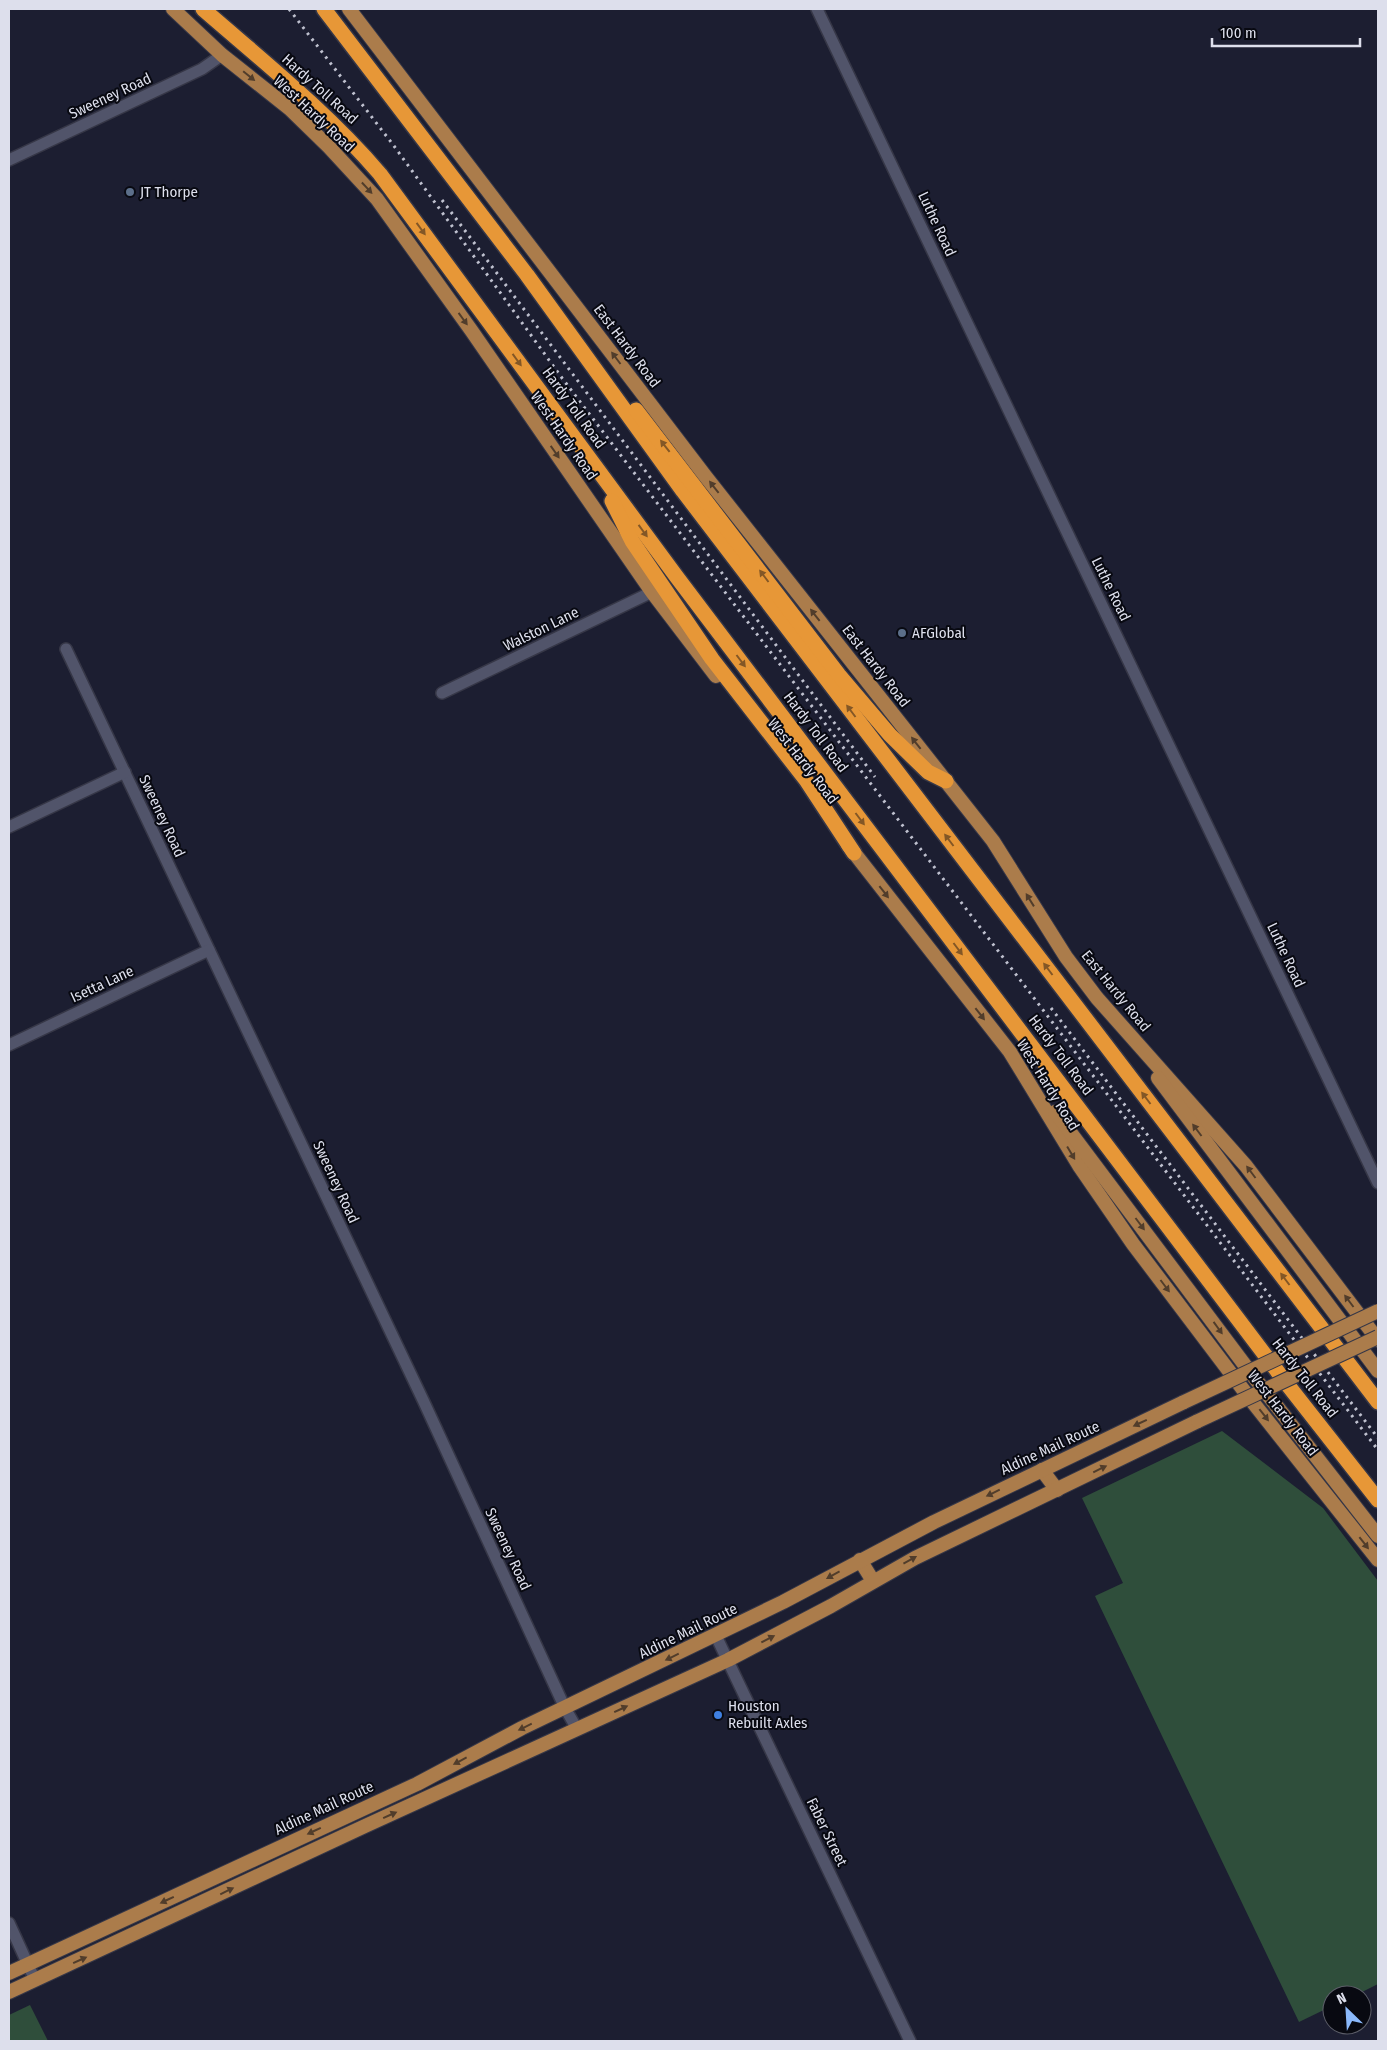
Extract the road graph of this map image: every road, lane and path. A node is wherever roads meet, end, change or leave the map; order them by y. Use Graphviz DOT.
graph roads {
  1 [pos="173,9"];
  2 [pos="202,9"];
  3 [pos="324,9"];
  4 [pos="349,9"];
  5 [pos="817,9"];
  6 [pos="222,55"];
  7 [pos="9,160"];
  8 [pos="527,275"];
  9 [pos="594,464"];
  10 [pos="652,592"];
  11 [pos="66,649"];
  12 [pos="442,693"];
  13 [pos="124,772"];
  14 [pos="946,781"];
  15 [pos="9,827"];
  16 [pos="854,853"];
  17 [pos="209,950"];
  18 [pos="1097,998"];
  19 [pos="9,1044"];
  20 [pos="1010,1052"];
  21 [pos="1378,1183"];
  22 [pos="1378,1311"];
  23 [pos="1344,1328"];
  24 [pos="1378,1339"];
  25 [pos="1359,1346"];
  26 [pos="1250,1372"];
  27 [pos="1378,1372"];
  28 [pos="1265,1390"];
  29 [pos="1378,1402"];
  30 [pos="1042,1470"];
  31 [pos="1057,1490"];
  32 [pos="1378,1500"];
  33 [pos="1378,1536"];
  34 [pos="860,1560"];
  35 [pos="1378,1560"];
  36 [pos="873,1581"];
  37 [pos="716,1636"];
  38 [pos="728,1660"];
  39 [pos="565,1708"];
  40 [pos="577,1729"];
  41 [pos="503,1738"];
  42 [pos="514,1758"];
  43 [pos="356,1811"];
  44 [pos="365,1826"];
  45 [pos="192,1888"];
  46 [pos="201,1903"];
  47 [pos="9,1923"];
  48 [pos="28,1964"];
  49 [pos="9,1973"];
  50 [pos="35,1980"];
  51 [pos="9,1992"];
  52 [pos="910,2041"];
  1 -- 6 [label="main road, West Hardy Road"];
  2 -- 9 [label="highway, Hardy Toll Road, one-way"];
  3 -- 8 [label="highway"];
  14 -- 4 [label="main road, East Hardy Road, one-way"];
  5 -- 21 [label="street, Luthe Road"];
  6 -- 7 [label="street, Sweeney Road"];
  6 -- 10 [label="main road, West Hardy Road, one-way"];
  14 -- 8 [label="highway, one-way"];
  29 -- 8 [label="highway, one-way"];
  9 -- 16 [label="highway"];
  9 -- 32 [label="highway, Hardy Toll Road, one-way"];
  10 -- 12 [label="street, Walston Lane"];
  10 -- 16 [label="main road, West Hardy Road"];
  11 -- 13 [label="street, Sweeney Road"];
  13 -- 15 [label="street"];
  13 -- 17 [label="street, Sweeney Road"];
  18 -- 14 [label="main road, East Hardy Road, one-way"];
  16 -- 20 [label="main road, West Hardy Road, one-way"];
  17 -- 19 [label="street, Isetta Lane"];
  17 -- 39 [label="street, Sweeney Road"];
  23 -- 18 [label="main road, one-way"];
  24 -- 18 [label="main road, East Hardy Road, one-way"];
  20 -- 26 [label="main road, one-way"];
  20 -- 35 [label="main road, West Hardy Road, one-way"];
  22 -- 23 [label="main road, Aldine Mail Route, bridge"];
  23 -- 25 [label="main road"];
  23 -- 26 [label="main road, Aldine Mail Route, bridge"];
  24 -- 25 [label="main road, bridge"];
  25 -- 27 [label="main road"];
  25 -- 28 [label="main road, bridge"];
  26 -- 28 [label="main road"];
  26 -- 30 [label="main road, Aldine Mail Route, one-way, bridge"];
  31 -- 28 [label="main road, one-way, bridge"];
  28 -- 33 [label="main road"];
  30 -- 31 [label="main road"];
  30 -- 34 [label="main road, Aldine Mail Route, one-way"];
  36 -- 31 [label="main road, one-way"];
  34 -- 36 [label="main road"];
  34 -- 37 [label="main road, Aldine Mail Route, one-way"];
  38 -- 36 [label="main road, one-way"];
  37 -- 38 [label="street, Faber Street"];
  37 -- 39 [label="main road, Aldine Mail Route, one-way"];
  40 -- 38 [label="main road, one-way"];
  38 -- 52 [label="street, Faber Street"];
  39 -- 40 [label="street, Sweeney Road"];
  39 -- 41 [label="main road, Aldine Mail Route, one-way"];
  40 -- 42 [label="main road"];
  41 -- 42 [label="main road"];
  41 -- 43 [label="main road, Aldine Mail Route, one-way"];
  44 -- 42 [label="main road, one-way"];
  43 -- 44 [label="main road"];
  43 -- 45 [label="main road, Aldine Mail Route, one-way"];
  46 -- 44 [label="main road, one-way"];
  45 -- 46 [label="main road"];
  45 -- 48 [label="main road, Aldine Mail Route, one-way"];
  50 -- 46 [label="main road, one-way"];
  47 -- 48 [label="street"];
  48 -- 49 [label="main road, Aldine Mail Route"];
  48 -- 50 [label="street"];
  50 -- 51 [label="main road"];
}
